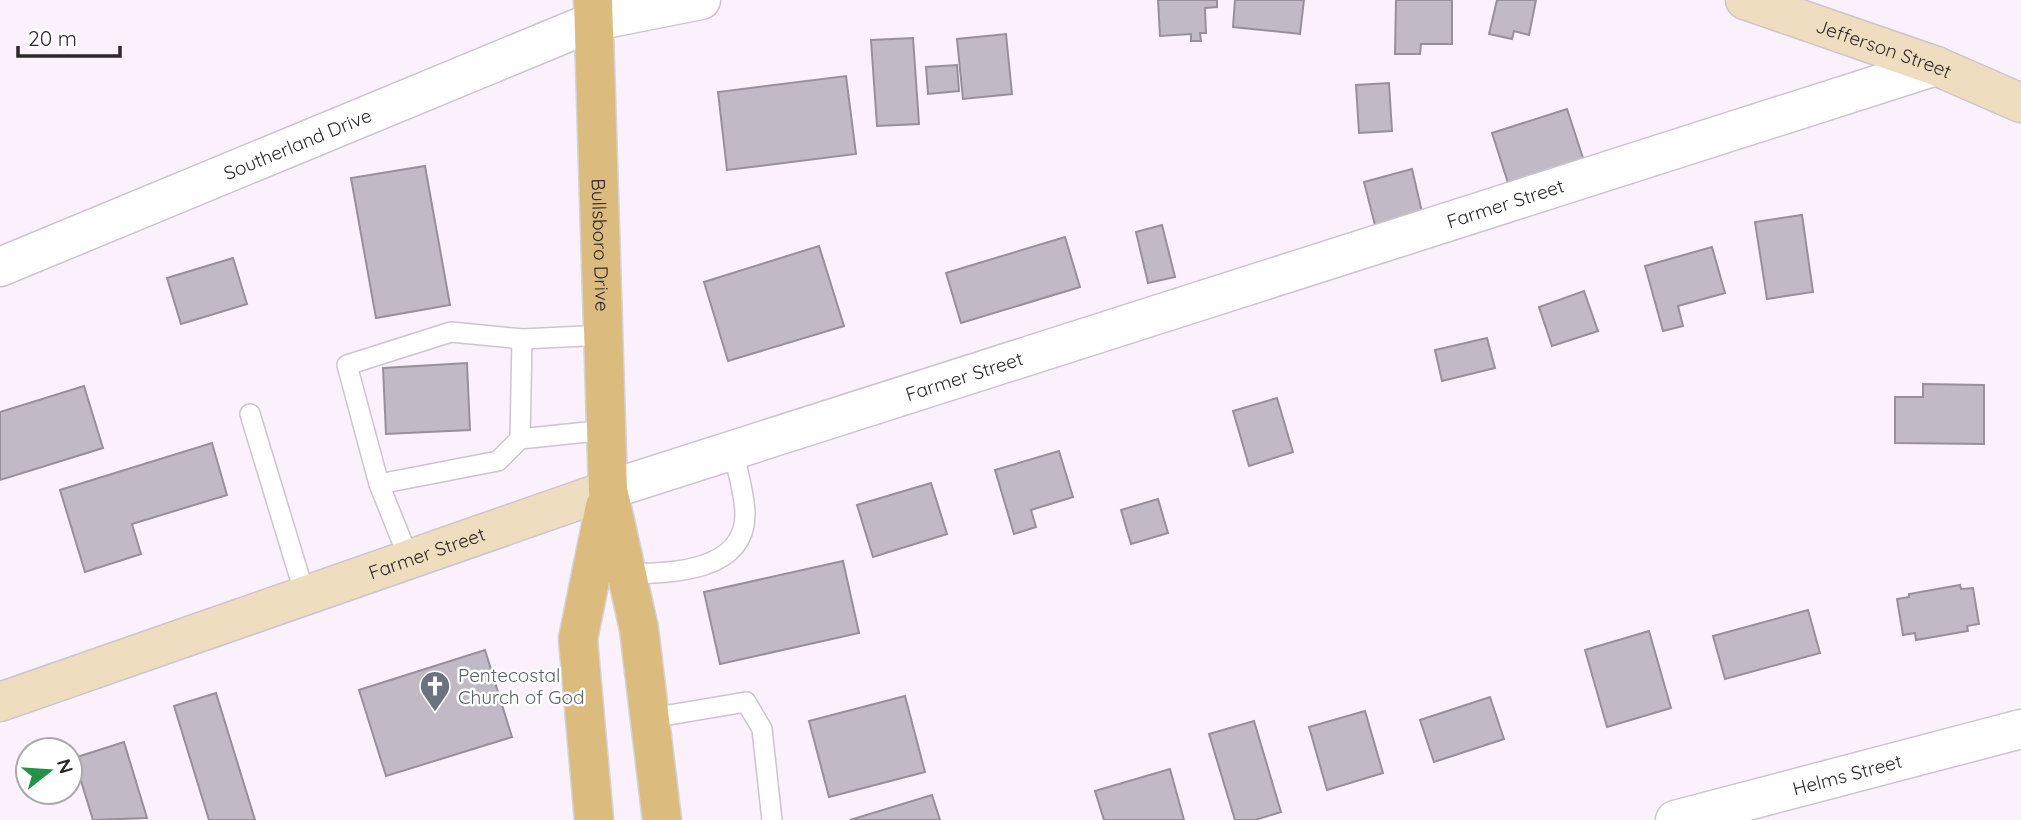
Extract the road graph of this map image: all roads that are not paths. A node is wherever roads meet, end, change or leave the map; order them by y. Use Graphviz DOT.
graph roads {
  1 [pos="701,0"];
  2 [pos="1745,0"];
  3 [pos="594,10"];
  4 [pos="1936,66"];
  5 [pos="2021,103"];
  6 [pos="0,267"];
  7 [pos="605,335"];
  8 [pos="522,339"];
  9 [pos="250,414"];
  10 [pos="606,430"];
  11 [pos="520,439"];
  12 [pos="733,450"];
  13 [pos="379,484"];
  14 [pos="608,490"];
  15 [pos="409,559"];
  16 [pos="609,574"];
  17 [pos="305,595"];
  18 [pos="0,702"];
  19 [pos="651,718"];
  20 [pos="2021,729"];
  21 [pos="594,820"];
  22 [pos="662,820"];
  23 [pos="772,820"];
  24 [pos="1675,820"];
  1 -- 3 [label="street, Southerland Drive"];
  2 -- 4 [label="street, Jefferson Street"];
  3 -- 6 [label="street, Southerland Drive"];
  3 -- 7 [label="main road, Bullsboro Drive"];
  4 -- 5 [label="street, Jefferson Street"];
  4 -- 12 [label="street, Farmer Street"];
  7 -- 8 [label="lane"];
  7 -- 10 [label="main road, Bullsboro Drive"];
  8 -- 11 [label="lane"];
  8 -- 13 [label="lane"];
  9 -- 17 [label="lane"];
  10 -- 11 [label="lane"];
  10 -- 14 [label="main road, Bullsboro Drive"];
  11 -- 13 [label="lane"];
  12 -- 14 [label="street, Farmer Street"];
  12 -- 16 [label="lane"];
  13 -- 15 [label="lane"];
  14 -- 15 [label="street, Farmer Street"];
  14 -- 16 [label="main road, Bullsboro Drive"];
  15 -- 17 [label="street, Farmer Street"];
  16 -- 19 [label="main road, Bullsboro Drive"];
  16 -- 21 [label="main road, Bullsboro Drive"];
  17 -- 18 [label="street, Farmer Street"];
  19 -- 22 [label="main road, Bullsboro Drive"];
  19 -- 23 [label="lane"];
  20 -- 24 [label="street, Helms Street"];
}
